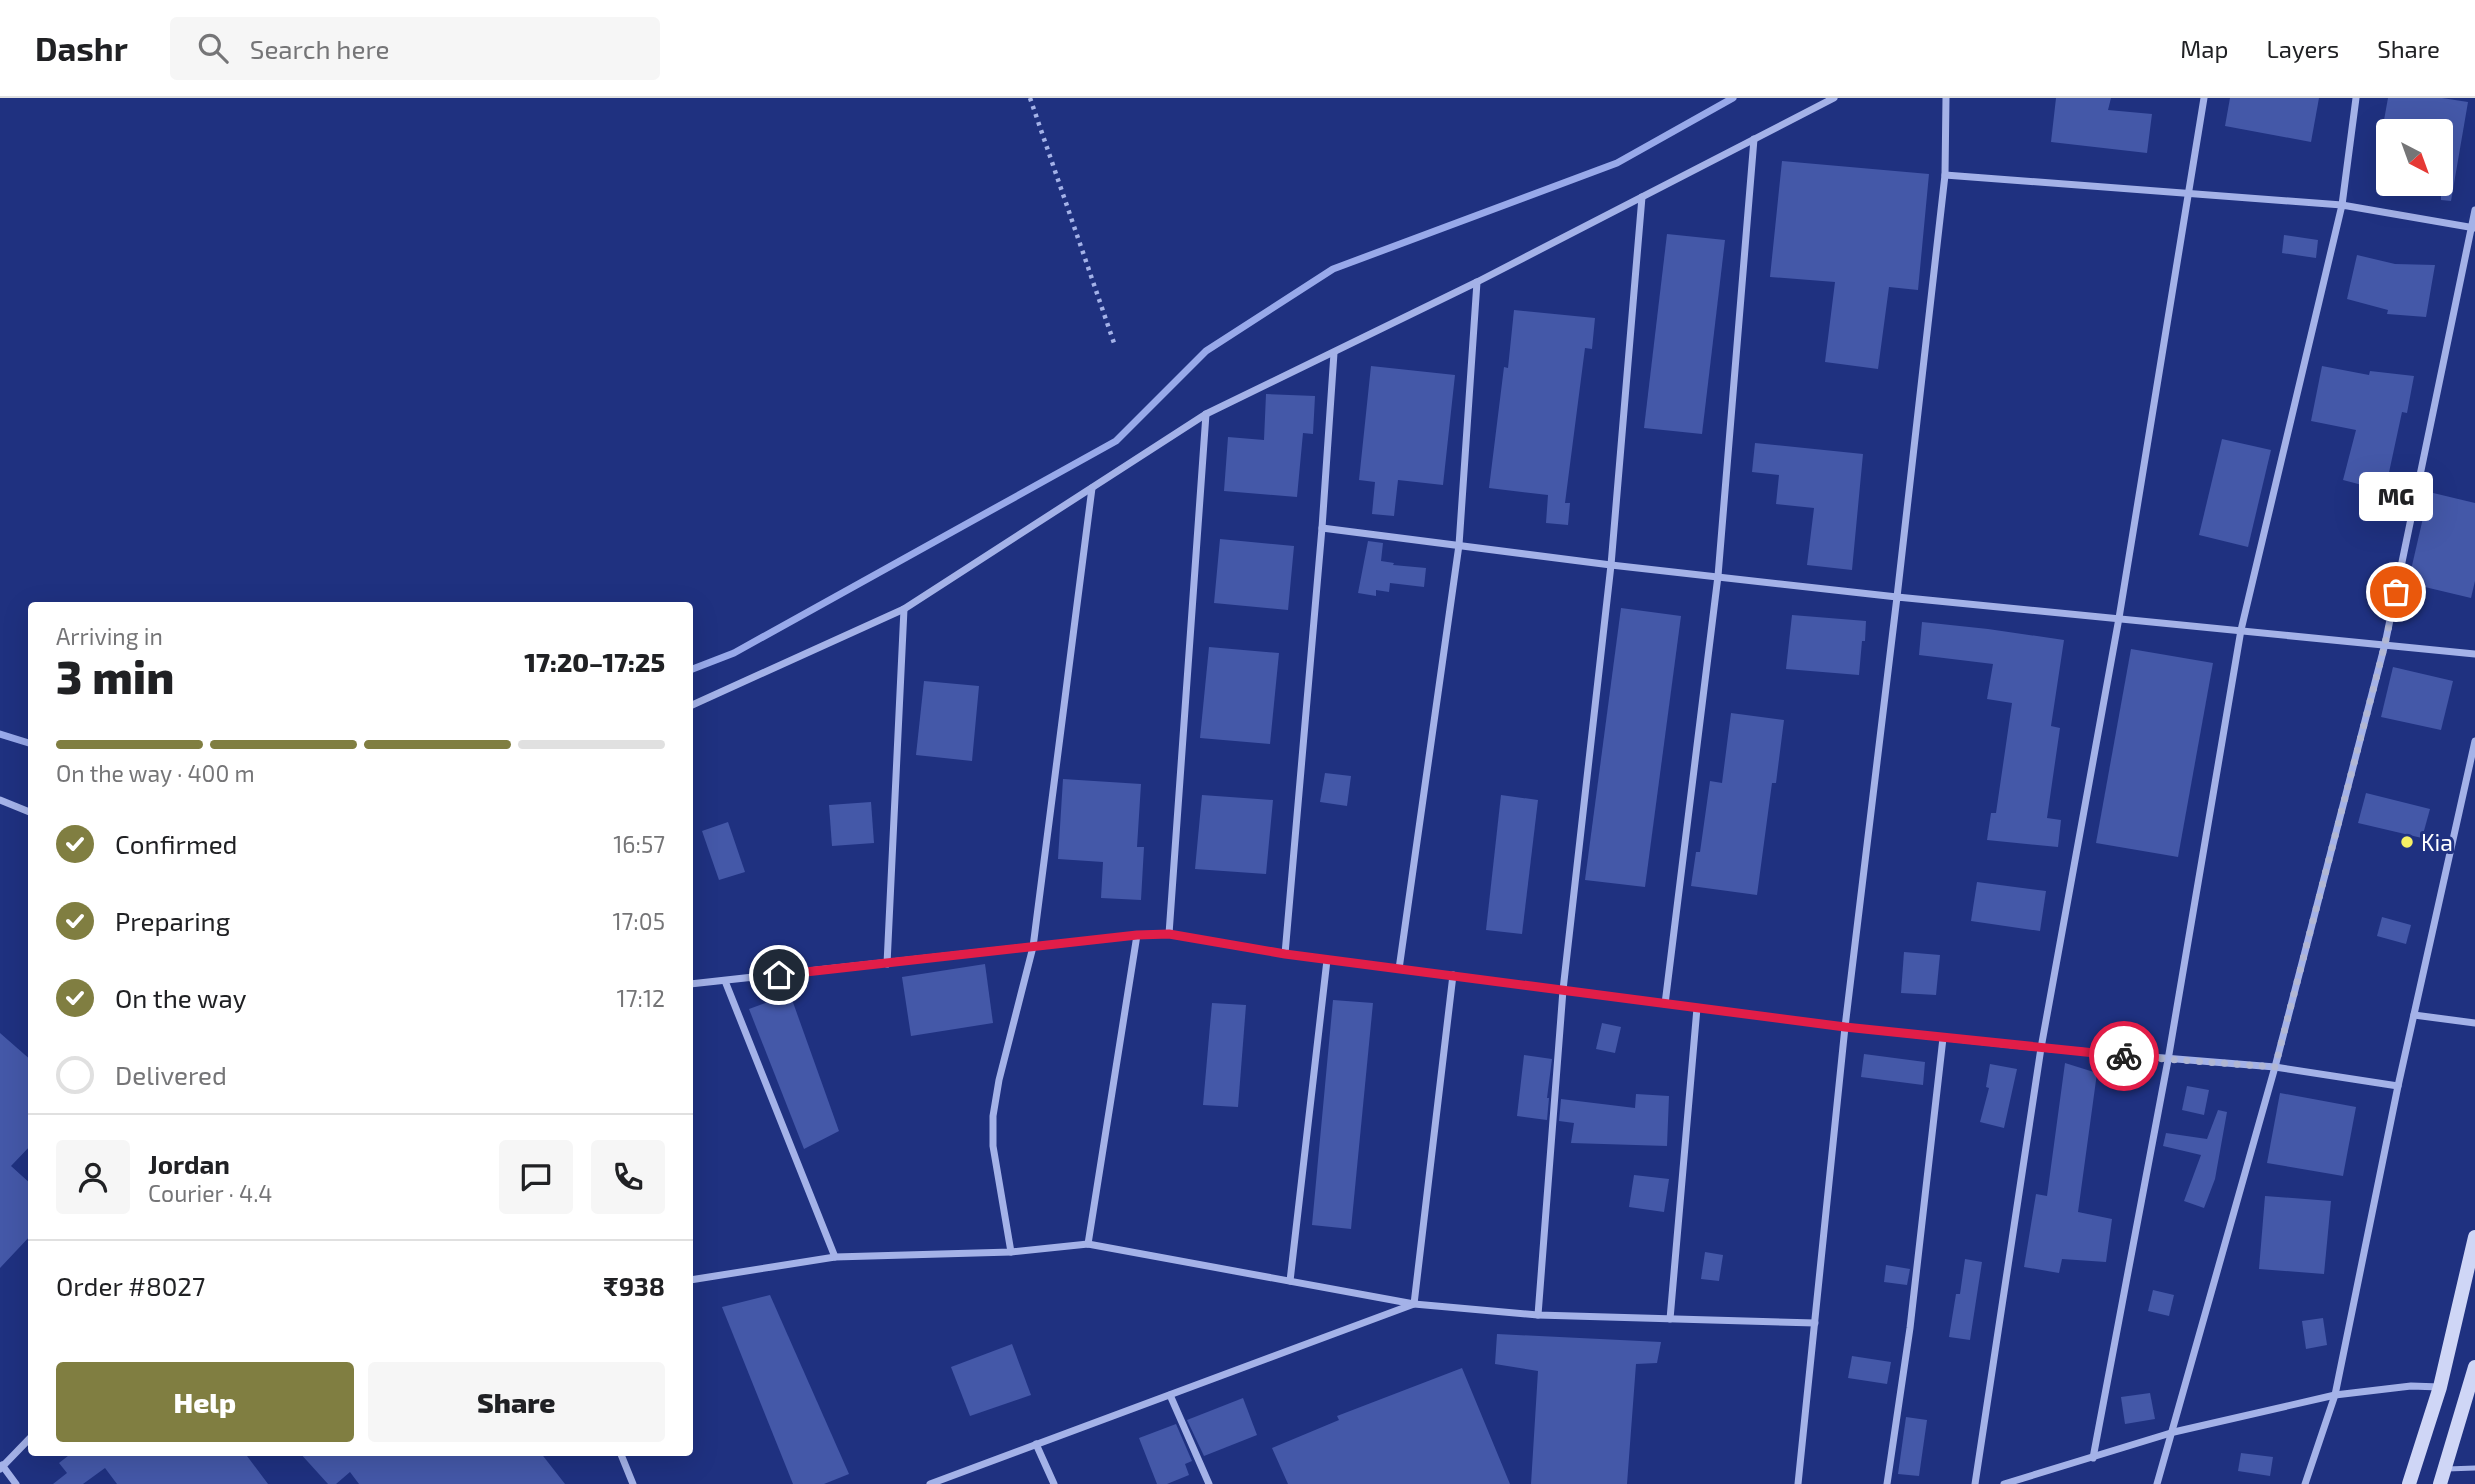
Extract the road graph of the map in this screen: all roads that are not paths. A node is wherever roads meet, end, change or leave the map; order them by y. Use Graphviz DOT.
graph roads {
  1 [pos="1834,98"];
  2 [pos="1946,98"];
  3 [pos="2204,98"];
  4 [pos="2356,98"];
  5 [pos="1754,139"];
  6 [pos="1945,175"];
  7 [pos="2189,195"];
  8 [pos="1642,197"];
  9 [pos="2342,205"];
  10 [pos="2475,210"];
  11 [pos="2473,228"];
  12 [pos="1477,282"];
  13 [pos="1334,353"];
  14 [pos="1206,414"];
  15 [pos="1092,488"];
  16 [pos="1322,528"];
  17 [pos="1459,545"];
  18 [pos="1611,565"];
  19 [pos="1718,576"];
  20 [pos="1897,597"];
  21 [pos="904,609"];
  22 [pos="2119,618"];
  23 [pos="2241,630"];
  24 [pos="2385,644"];
  25 [pos="2475,654"];
  26 [pos="693,705"];
  27 [pos="2475,741"];
  28 [pos="0,800"];
  29 [pos="28,811"];
  30 [pos="1169,934"];
  31 [pos="1137,935"];
  32 [pos="1033,947"];
  33 [pos="1285,954"];
  34 [pos="1327,960"];
  35 [pos="887,964"];
  36 [pos="1399,969"];
  37 [pos="1453,975"];
  38 [pos="725,981"];
  39 [pos="693,984"];
  40 [pos="1563,990"];
  41 [pos="1665,1004"];
  42 [pos="1697,1008"];
  43 [pos="2414,1014"];
  44 [pos="2475,1023"];
  45 [pos="1845,1027"];
  46 [pos="1943,1038"];
  47 [pos="2041,1048"];
  48 [pos="2168,1060"];
  49 [pos="2275,1067"];
  50 [pos="2398,1086"];
  51 [pos="2475,1237"];
  52 [pos="1088,1244"];
  53 [pos="1011,1252"];
  54 [pos="835,1257"];
  55 [pos="693,1280"];
  56 [pos="1290,1281"];
  57 [pos="1414,1304"];
  58 [pos="1538,1315"];
  59 [pos="1670,1319"];
  60 [pos="1815,1323"];
  61 [pos="2475,1367"];
  62 [pos="2440,1387"];
  63 [pos="1170,1395"];
  64 [pos="2334,1395"];
  65 [pos="2174,1432"];
  66 [pos="28,1440"];
  67 [pos="1036,1444"];
  68 [pos="622,1456"];
  69 [pos="2093,1458"];
  70 [pos="1,1466"];
  71 [pos="2475,1468"];
  72 [pos="2445,1469"];
  73 [pos="16,1484"];
  74 [pos="633,1484"];
  75 [pos="930,1484"];
  76 [pos="1054,1484"];
  77 [pos="1209,1484"];
  78 [pos="1798,1484"];
  79 [pos="1887,1484"];
  80 [pos="1975,1484"];
  81 [pos="2004,1484"];
  82 [pos="2157,1484"];
  83 [pos="2305,1484"];
  84 [pos="2409,1484"];
  85 [pos="2440,1484"];
  1 -- 5 [label="street"];
  2 -- 6 [label="street"];
  3 -- 7 [label="street"];
  4 -- 9 [label="street"];
  5 -- 8 [label="street"];
  5 -- 19 [label="street"];
  6 -- 7 [label="street"];
  6 -- 20 [label="street"];
  7 -- 9 [label="street"];
  7 -- 22 [label="street"];
  8 -- 12 [label="street"];
  8 -- 18 [label="street"];
  9 -- 11 [label="street"];
  9 -- 23 [label="street"];
  10 -- 11 [label="street"];
  11 -- 24 [label="street"];
  12 -- 13 [label="street"];
  12 -- 17 [label="street"];
  13 -- 14 [label="street"];
  13 -- 16 [label="street"];
  14 -- 15 [label="street"];
  14 -- 30 [label="street"];
  15 -- 21 [label="street"];
  15 -- 32 [label="street"];
  16 -- 17 [label="street"];
  16 -- 33 [label="street"];
  17 -- 18 [label="street"];
  17 -- 36 [label="street"];
  18 -- 19 [label="street"];
  18 -- 40 [label="street"];
  19 -- 20 [label="street"];
  19 -- 41 [label="street"];
  20 -- 22 [label="street"];
  20 -- 45 [label="street"];
  21 -- 26 [label="street"];
  21 -- 35 [label="street"];
  22 -- 23 [label="street"];
  22 -- 47 [label="street"];
  23 -- 24 [label="street"];
  23 -- 48 [label="street"];
  24 -- 25 [label="street"];
  24 -- 49 [label="street"];
  27 -- 43 [label="street"];
  28 -- 29 [label="street"];
  30 -- 31 [label="street"];
  30 -- 33 [label="street"];
  31 -- 32 [label="street"];
  31 -- 52 [label="street"];
  32 -- 35 [label="street"];
  32 -- 53 [label="street"];
  33 -- 34 [label="street"];
  34 -- 36 [label="street"];
  34 -- 56 [label="street"];
  35 -- 38 [label="street"];
  36 -- 37 [label="street"];
  37 -- 40 [label="street"];
  37 -- 57 [label="street"];
  38 -- 39 [label="street"];
  38 -- 54 [label="street"];
  40 -- 41 [label="street"];
  40 -- 58 [label="street"];
  41 -- 42 [label="street"];
  42 -- 45 [label="street"];
  42 -- 59 [label="street"];
  43 -- 44 [label="street"];
  43 -- 50 [label="street"];
  45 -- 46 [label="street"];
  45 -- 60 [label="street"];
  46 -- 47 [label="street"];
  46 -- 79 [label="street"];
  47 -- 48 [label="street"];
  47 -- 80 [label="street"];
  48 -- 49 [label="street"];
  48 -- 69 [label="street"];
  49 -- 50 [label="street"];
  49 -- 65 [label="street"];
  50 -- 64 [label="street"];
  51 -- 62 [label="main road"];
  52 -- 53 [label="street"];
  52 -- 56 [label="street"];
  53 -- 54 [label="street"];
  54 -- 55 [label="street"];
  56 -- 57 [label="street"];
  57 -- 58 [label="street"];
  57 -- 63 [label="street"];
  58 -- 59 [label="street"];
  59 -- 60 [label="street"];
  60 -- 78 [label="street"];
  61 -- 72 [label="main road"];
  62 -- 64 [label="street"];
  62 -- 84 [label="main road"];
  63 -- 67 [label="street"];
  63 -- 77 [label="street"];
  64 -- 65 [label="street"];
  64 -- 83 [label="street"];
  65 -- 69 [label="street"];
  65 -- 82 [label="street"];
  66 -- 70 [label="street"];
  67 -- 75 [label="street"];
  67 -- 76 [label="street"];
  68 -- 74 [label="street"];
  69 -- 81 [label="street"];
  70 -- 73 [label="street"];
  71 -- 72 [label="lane"];
  72 -- 85 [label="main road"];
}
